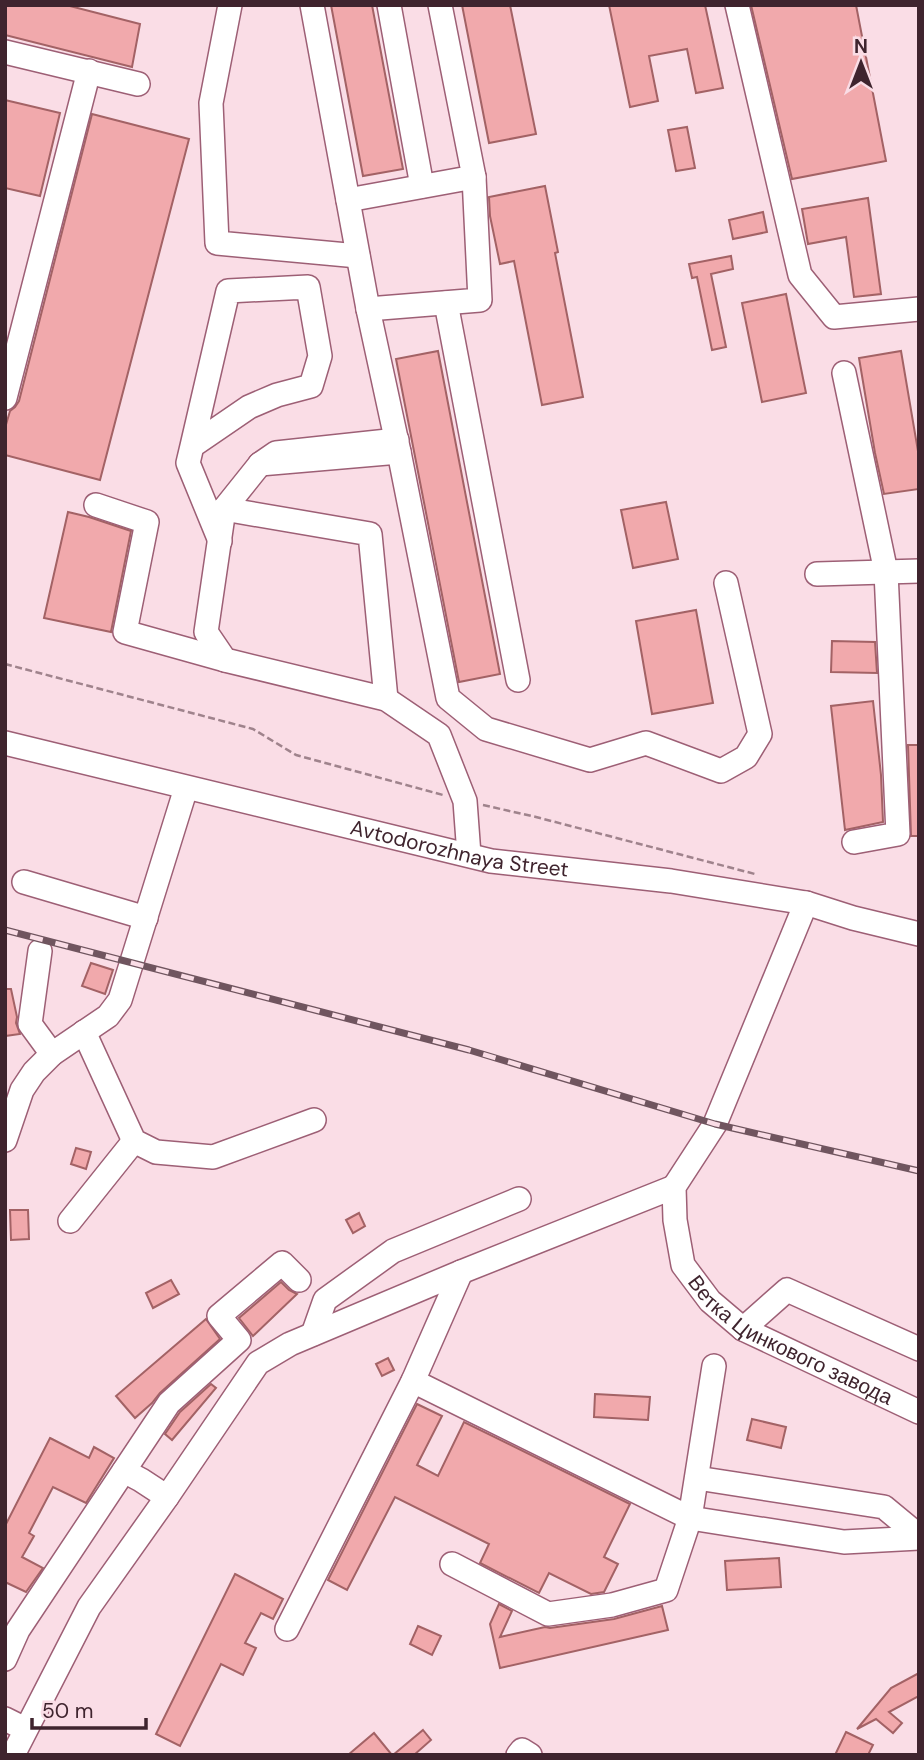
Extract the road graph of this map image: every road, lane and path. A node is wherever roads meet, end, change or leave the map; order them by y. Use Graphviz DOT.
graph roads {
  1 [pos="230,5"];
  2 [pos="312,5"];
  3 [pos="389,5"];
  4 [pos="440,5"];
  5 [pos="737,5"];
  6 [pos="5,52"];
  7 [pos="89,71"];
  8 [pos="138,84"];
  9 [pos="474,177"];
  10 [pos="422,186"];
  11 [pos="348,200"];
  12 [pos="358,256"];
  13 [pos="446,303"];
  14 [pos="368,309"];
  15 [pos="919,309"];
  16 [pos="844,373"];
  17 [pos="5,398"];
  18 [pos="192,446"];
  19 [pos="398,446"];
  20 [pos="96,505"];
  21 [pos="224,509"];
  22 [pos="220,541"];
  23 [pos="886,572"];
  24 [pos="919,572"];
  25 [pos="817,574"];
  26 [pos="726,583"];
  27 [pos="225,660"];
  28 [pos="518,680"];
  29 [pos="386,699"];
  30 [pos="5,743"];
  31 [pos="187,788"];
  32 [pos="854,842"];
  33 [pos="469,855"];
  34 [pos="24,882"];
  35 [pos="806,903"];
  36 [pos="146,918"];
  37 [pos="919,934"];
  38 [pos="40,951"];
  39 [pos="84,1032"];
  40 [pos="52,1054"];
  41 [pos="14,1082"];
  42 [pos="314,1120"];
  43 [pos="5,1140"];
  44 [pos="134,1141"];
  45 [pos="674,1187"];
  46 [pos="519,1199"];
  47 [pos="70,1222"];
  48 [pos="461,1272"];
  49 [pos="299,1280"];
  50 [pos="743,1329"];
  51 [pos="313,1334"];
  52 [pos="919,1349"];
  53 [pos="714,1366"];
  54 [pos="413,1381"];
  55 [pos="919,1412"];
  56 [pos="124,1471"];
  57 [pos="697,1478"];
  58 [pos="167,1497"];
  59 [pos="691,1518"];
  60 [pos="919,1537"];
  61 [pos="452,1564"];
  62 [pos="286,1629"];
  63 [pos="5,1659"];
  64 [pos="15,1724"];
  65 [pos="13,1755"];
  66 [pos="518,1755"];
  67 [pos="530,1755"];
  1 -- 12 [label="street"];
  2 -- 11 [label="street"];
  3 -- 10 [label="street"];
  4 -- 9 [label="street"];
  5 -- 15 [label="street"];
  6 -- 7 [label="street"];
  7 -- 8 [label="street"];
  7 -- 17 [label="street"];
  9 -- 10 [label="street"];
  9 -- 13 [label="street"];
  10 -- 11 [label="street"];
  11 -- 12 [label="street"];
  12 -- 14 [label="street"];
  13 -- 14 [label="street"];
  13 -- 28 [label="street"];
  14 -- 19 [label="street"];
  16 -- 23 [label="street"];
  18 -- 18 [label="street"];
  18 -- 22 [label="street"];
  19 -- 21 [label="street"];
  19 -- 26 [label="street"];
  20 -- 27 [label="street"];
  21 -- 22 [label="street"];
  21 -- 29 [label="street"];
  22 -- 27 [label="street"];
  23 -- 24 [label="street"];
  23 -- 25 [label="street"];
  23 -- 32 [label="street"];
  27 -- 29 [label="street"];
  29 -- 33 [label="street"];
  30 -- 31 [label="street, Avtodorozhnaya Street"];
  31 -- 33 [label="street, Avtodorozhnaya Street"];
  31 -- 36 [label="street"];
  33 -- 35 [label="street, Avtodorozhnaya Street"];
  34 -- 36 [label="street"];
  35 -- 37 [label="street, Avtodorozhnaya Street"];
  35 -- 45 [label="street"];
  36 -- 39 [label="street"];
  38 -- 40 [label="street"];
  39 -- 40 [label="street"];
  39 -- 44 [label="street"];
  40 -- 41 [label="street"];
  41 -- 43 [label="street"];
  42 -- 44 [label="street"];
  44 -- 47 [label="street"];
  45 -- 48 [label="street"];
  45 -- 50 [label="street, Ветка Цинкового завода"];
  46 -- 51 [label="street"];
  48 -- 51 [label="street"];
  48 -- 54 [label="street"];
  49 -- 56 [label="street"];
  50 -- 52 [label="street"];
  50 -- 55 [label="street, Ветка Цинкового завода"];
  51 -- 58 [label="street"];
  53 -- 57 [label="street"];
  54 -- 59 [label="street"];
  54 -- 62 [label="street"];
  56 -- 58 [label="street"];
  56 -- 63 [label="street"];
  57 -- 59 [label="street"];
  57 -- 60 [label="street"];
  58 -- 64 [label="street"];
  59 -- 60 [label="street"];
  59 -- 61 [label="street"];
  64 -- 65 [label="street"];
  66 -- 67 [label="street"];
}
